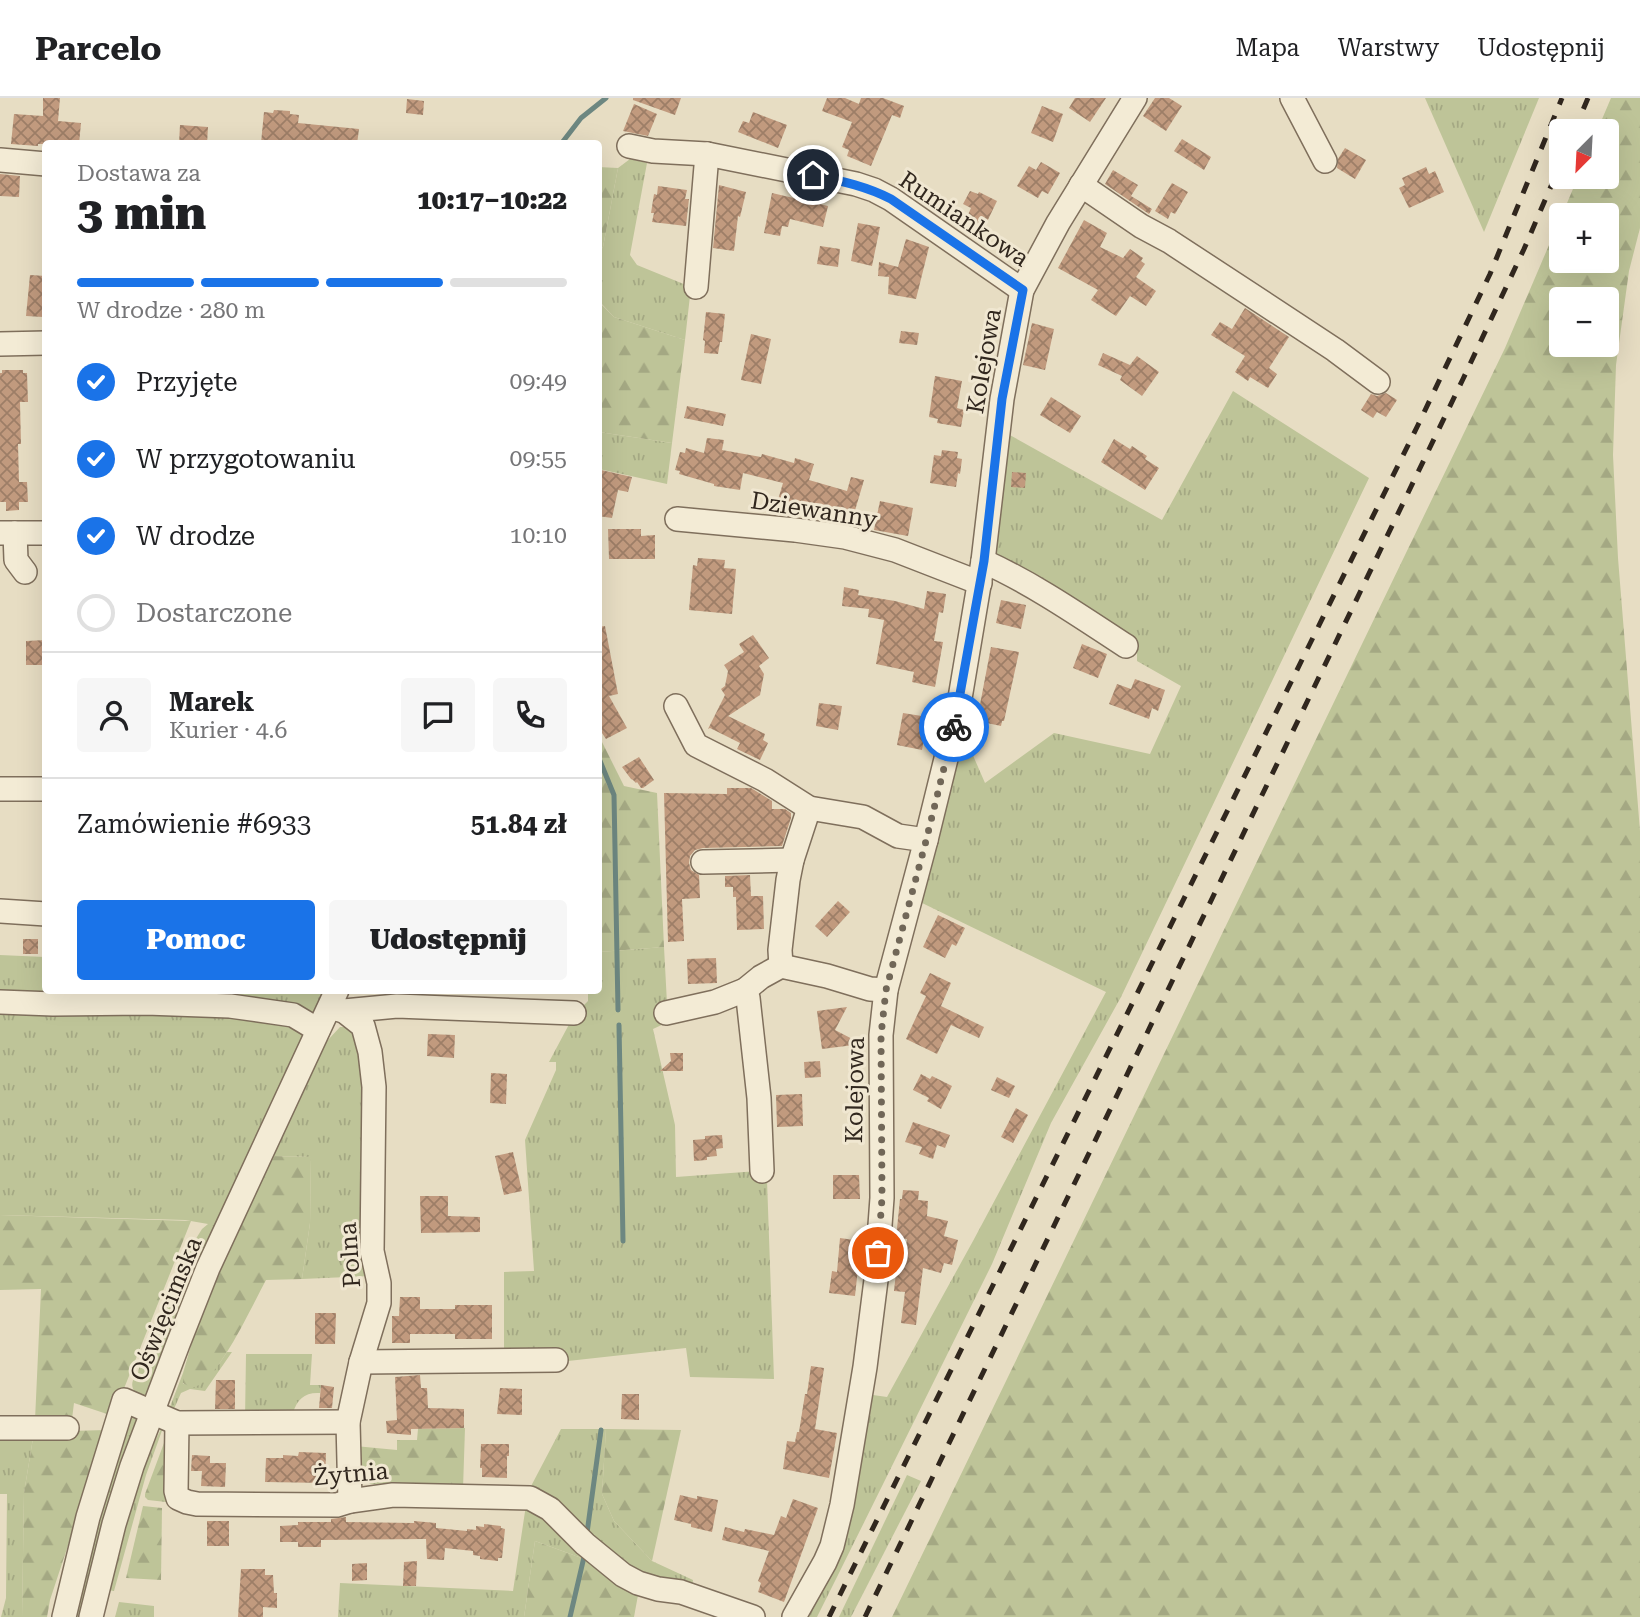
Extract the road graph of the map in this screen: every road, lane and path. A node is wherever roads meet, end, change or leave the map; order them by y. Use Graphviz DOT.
graph roads {
  1 [pos="1135,98"];
  2 [pos="1292,98"];
  3 [pos="629,146"];
  4 [pos="707,154"];
  5 [pos="0,160"];
  6 [pos="1325,160"];
  7 [pos="42,164"];
  8 [pos="1081,186"];
  9 [pos="696,287"];
  10 [pos="1023,290"];
  11 [pos="42,343"];
  12 [pos="0,344"];
  13 [pos="1378,382"];
  14 [pos="677,519"];
  15 [pos="7,533"];
  16 [pos="42,533"];
  17 [pos="25,572"];
  18 [pos="982,572"];
  19 [pos="1126,646"];
  20 [pos="676,706"];
  21 [pos="0,789"];
  22 [pos="42,789"];
  23 [pos="809,808"];
  24 [pos="926,841"];
  25 [pos="792,860"];
  26 [pos="703,862"];
  27 [pos="0,911"];
  28 [pos="42,914"];
  29 [pos="781,967"];
  30 [pos="745,990"];
  31 [pos="886,990"];
  32 [pos="0,1002"];
  33 [pos="337,1003"];
  34 [pos="574,1013"];
  35 [pos="666,1013"];
  36 [pos="318,1030"];
  37 [pos="762,1171"];
  38 [pos="556,1360"];
  39 [pos="361,1362"];
  40 [pos="153,1413"];
  41 [pos="348,1422"];
  42 [pos="177,1423"];
  43 [pos="0,1428"];
  44 [pos="67,1428"];
  45 [pos="350,1501"];
  46 [pos="64,1617"];
  47 [pos="91,1617"];
  48 [pos="753,1617"];
  49 [pos="793,1617"];
  1 -- 8 [label="street, Kolejowa"];
  2 -- 6 [label="street"];
  3 -- 4 [label="street, Rumiankowa"];
  4 -- 9 [label="street"];
  4 -- 10 [label="street, Rumiankowa"];
  5 -- 7 [label="street"];
  8 -- 10 [label="street, Kolejowa"];
  8 -- 13 [label="street"];
  10 -- 18 [label="street, Kolejowa"];
  11 -- 12 [label="street"];
  14 -- 18 [label="street, Dziewanny"];
  15 -- 16 [label="street"];
  15 -- 17 [label="street"];
  18 -- 19 [label="street"];
  18 -- 24 [label="street, Kolejowa"];
  20 -- 23 [label="street"];
  21 -- 22 [label="street"];
  23 -- 24 [label="street"];
  23 -- 25 [label="street"];
  24 -- 31 [label="street, Kolejowa"];
  25 -- 26 [label="street"];
  25 -- 29 [label="street"];
  27 -- 28 [label="street"];
  29 -- 30 [label="street"];
  29 -- 31 [label="street"];
  30 -- 35 [label="street"];
  30 -- 37 [label="street"];
  31 -- 49 [label="street, Kolejowa"];
  32 -- 36 [label="street"];
  33 -- 34 [label="street"];
  33 -- 36 [label="street, Oświęcimska"];
  33 -- 39 [label="street, Polna"];
  36 -- 40 [label="street, Oświęcimska"];
  38 -- 39 [label="street"];
  39 -- 41 [label="street, Polna"];
  40 -- 42 [label="street"];
  40 -- 46 [label="street, Oświęcimska"];
  40 -- 47 [label="street, Oświęcimska"];
  41 -- 42 [label="street"];
  41 -- 45 [label="street, Polna"];
  42 -- 45 [label="street, Żytnia"];
  43 -- 44 [label="street"];
  45 -- 48 [label="street, Żytnia"];
}
